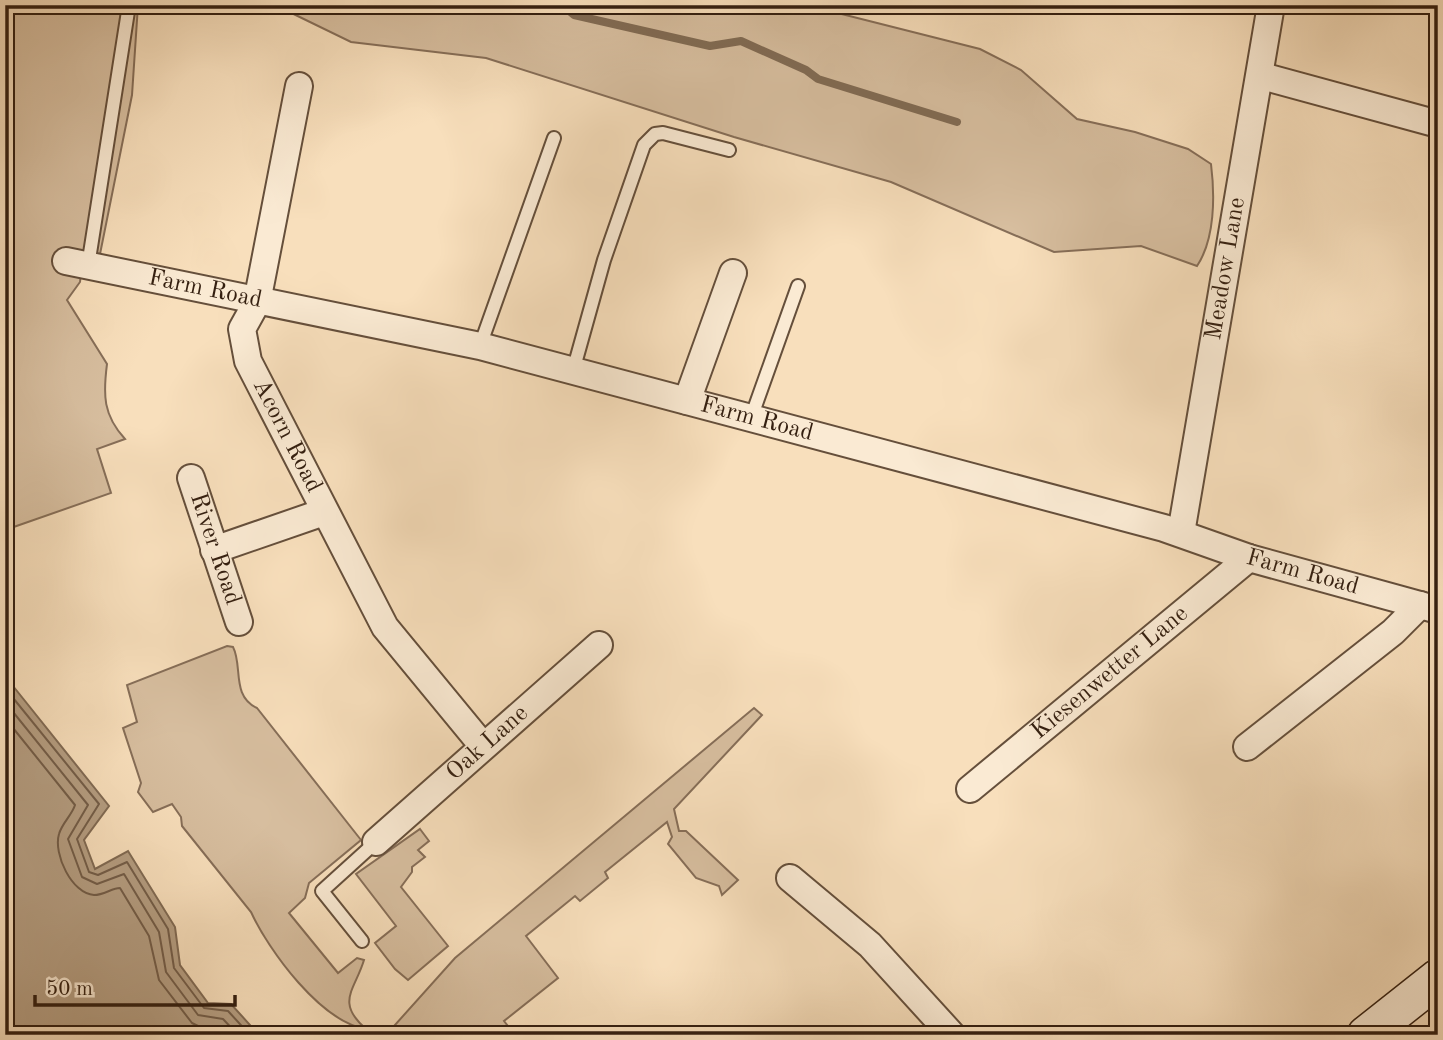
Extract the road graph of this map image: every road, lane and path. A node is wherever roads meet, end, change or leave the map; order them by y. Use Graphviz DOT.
graph roads {
  1 [pos="129,5"];
  2 [pos="1271,5"];
  3 [pos="1262,76"];
  4 [pos="299,86"];
  5 [pos="1438,124"];
  6 [pos="554,138"];
  7 [pos="729,150"];
  8 [pos="77,263"];
  9 [pos="733,273"];
  10 [pos="798,286"];
  11 [pos="257,302"];
  12 [pos="480,346"];
  13 [pos="573,371"];
  14 [pos="687,401"];
  15 [pos="751,418"];
  16 [pos="191,478"];
  17 [pos="324,512"];
  18 [pos="1181,533"];
  19 [pos="214,550"];
  20 [pos="1249,558"];
  21 [pos="1429,608"];
  22 [pos="239,622"];
  23 [pos="599,645"];
  24 [pos="483,746"];
  25 [pos="1247,747"];
  26 [pos="971,789"];
  27 [pos="376,842"];
  28 [pos="790,878"];
  29 [pos="362,941"];
  30 [pos="1438,978"];
  31 [pos="952,1035"];
  32 [pos="1366,1035"];
  1 -- 8 [label="lane"];
  2 -- 3 [label="street, Meadow Lane"];
  3 -- 5 [label="street"];
  3 -- 18 [label="street, Meadow Lane"];
  4 -- 11 [label="street, Acorn Road"];
  6 -- 12 [label="lane"];
  7 -- 13 [label="lane"];
  8 -- 11 [label="street, Farm Road"];
  9 -- 14 [label="street"];
  10 -- 15 [label="lane"];
  11 -- 12 [label="street, Farm Road"];
  11 -- 17 [label="street, Acorn Road"];
  12 -- 13 [label="street, Farm Road"];
  13 -- 14 [label="street, Farm Road"];
  14 -- 15 [label="street, Farm Road"];
  15 -- 18 [label="street, Farm Road"];
  16 -- 19 [label="street, River Road"];
  17 -- 19 [label="street"];
  17 -- 24 [label="street, Acorn Road"];
  18 -- 20 [label="street, Farm Road"];
  19 -- 22 [label="street, River Road"];
  20 -- 21 [label="street, Farm Road"];
  20 -- 26 [label="street, Kiesenwetter Lane"];
  21 -- 25 [label="street"];
  23 -- 24 [label="street, Oak Lane"];
  24 -- 27 [label="street, Oak Lane"];
  27 -- 29 [label="lane"];
  28 -- 31 [label="street"];
  30 -- 32 [label="street"];
}
